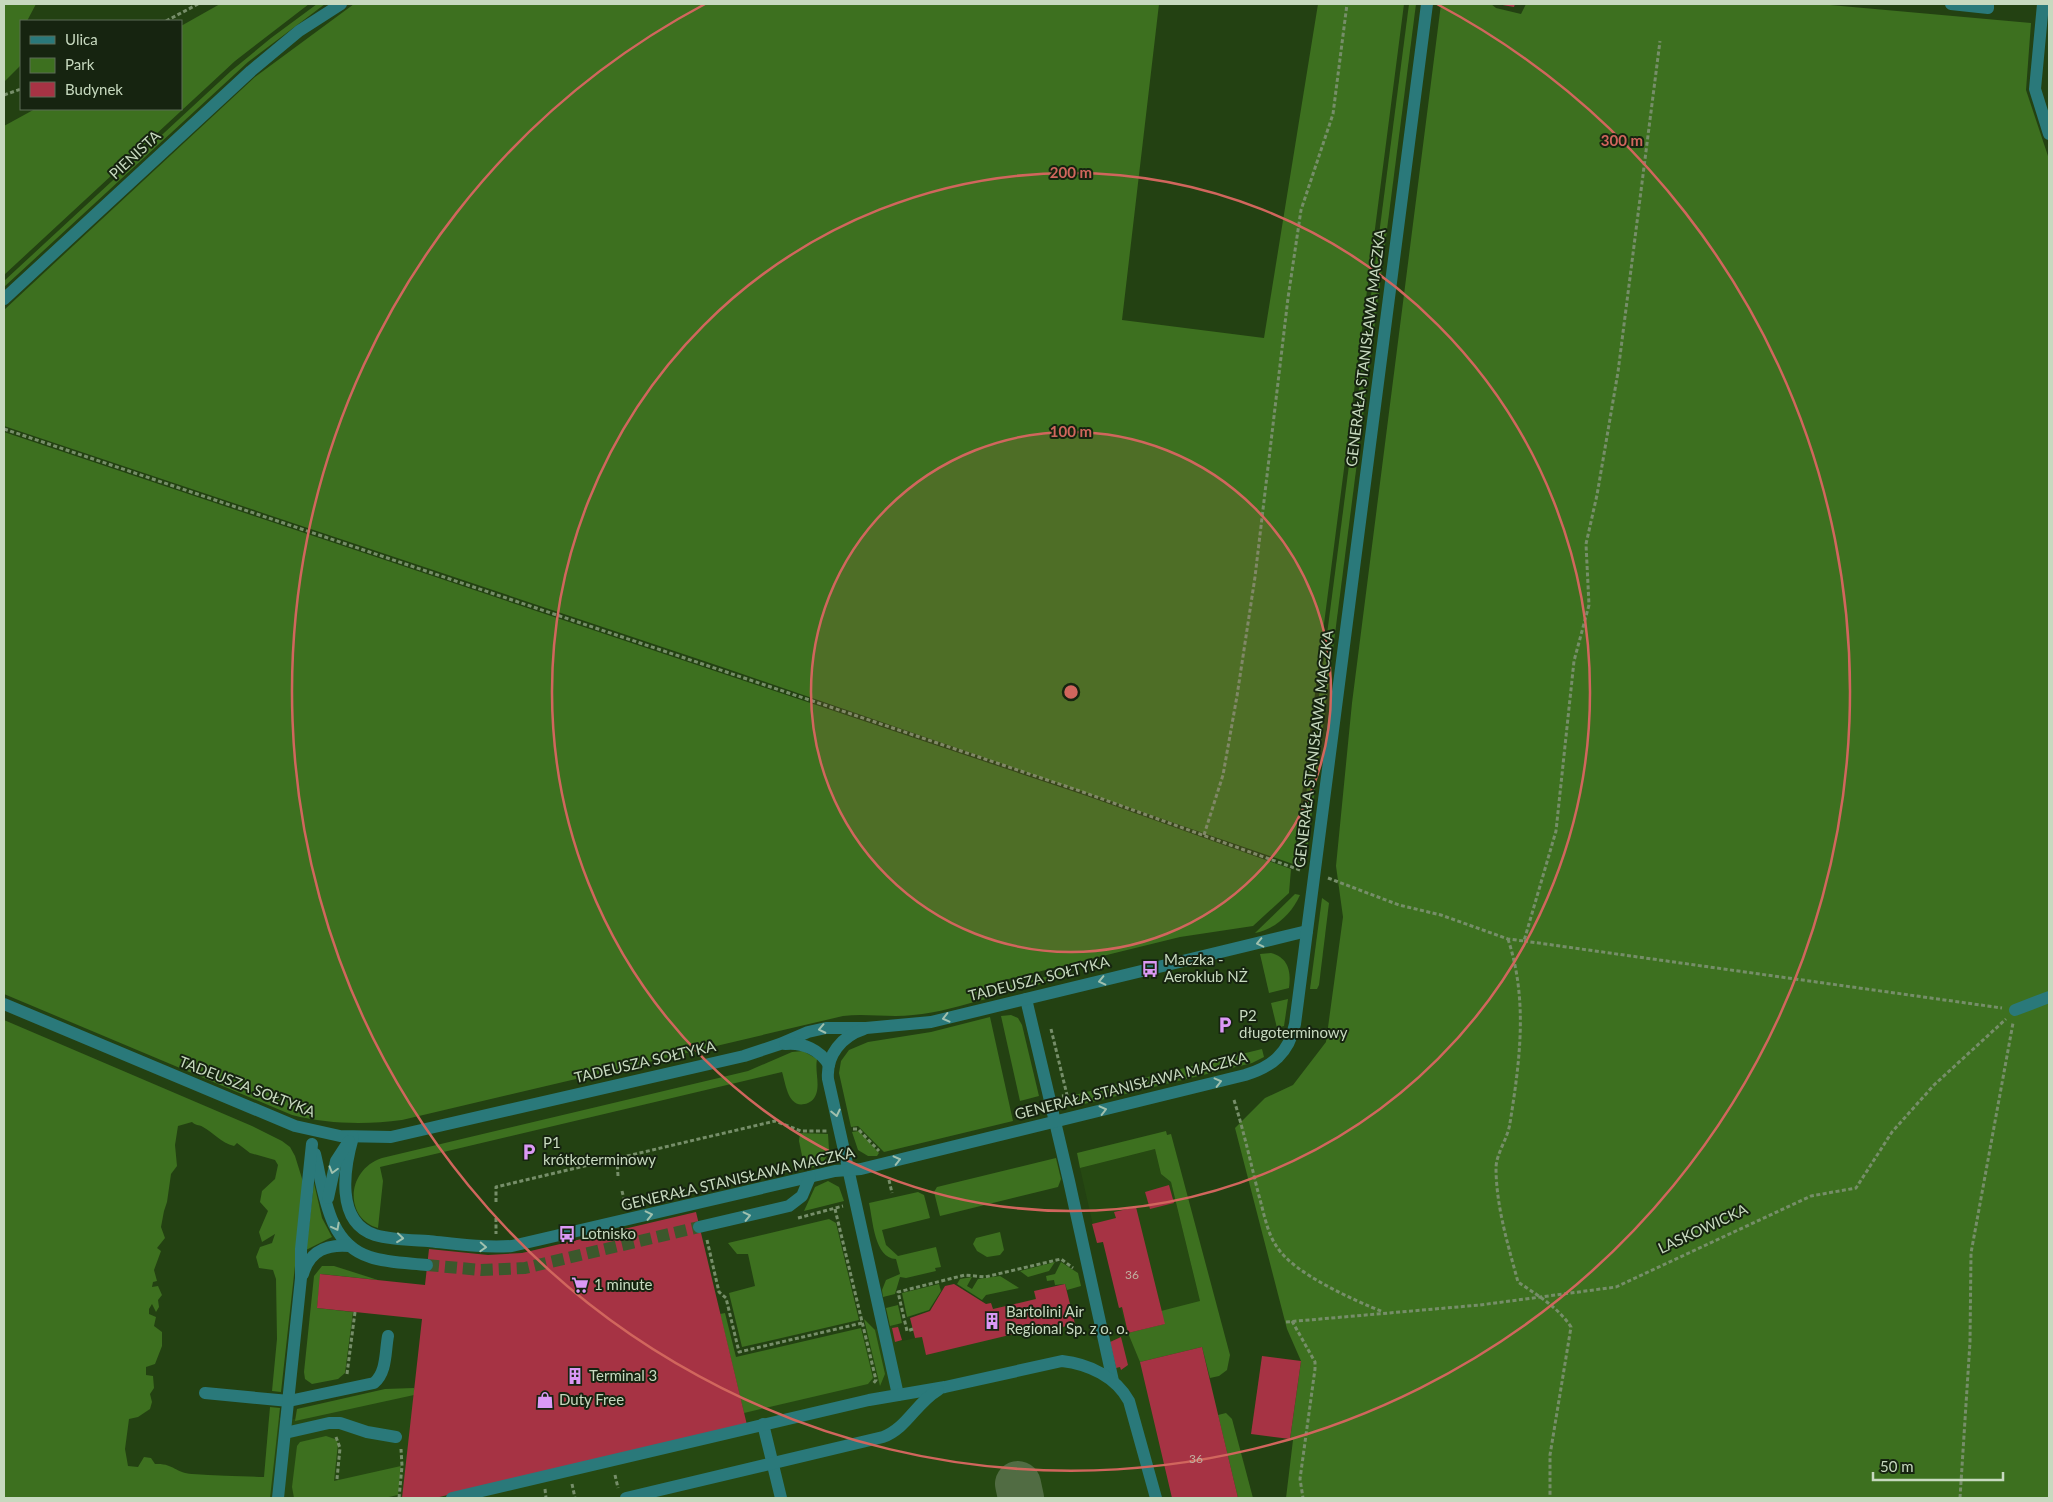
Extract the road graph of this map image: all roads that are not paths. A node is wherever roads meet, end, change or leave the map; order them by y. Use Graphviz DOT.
graph roads {
  1 [pos="340,4"];
  2 [pos="1427,4"];
  3 [pos="1951,4"];
  4 [pos="1988,4"];
  5 [pos="2043,4"];
  6 [pos="2049,134"];
  7 [pos="4,299"];
  8 [pos="1307,932"];
  9 [pos="2049,997"];
  10 [pos="1026,999"];
  11 [pos="4,1004"];
  12 [pos="2015,1010"];
  13 [pos="866,1028"];
  14 [pos="780,1044"];
  15 [pos="829,1065"];
  16 [pos="1055,1121"];
  17 [pos="309,1130"];
  18 [pos="353,1137"];
  19 [pos="312,1144"];
  20 [pos="850,1168"];
  21 [pos="810,1177"];
  22 [pos="328,1207"];
  23 [pos="700,1227"];
  24 [pos="350,1246"];
  25 [pos="427,1265"];
  26 [pos="301,1278"];
  27 [pos="388,1336"];
  28 [pos="1113,1381"];
  29 [pos="945,1387"];
  30 [pos="205,1393"];
  31 [pos="898,1395"];
  32 [pos="289,1401"];
  33 [pos="763,1424"];
  34 [pos="285,1433"];
  35 [pos="396,1437"];
  36 [pos="773,1463"];
  37 [pos="622,1494"];
  38 [pos="278,1498"];
  39 [pos="452,1498"];
  40 [pos="781,1498"];
  41 [pos="1156,1498"];
  1 -- 7 [label="street, PIENISTA"];
  2 -- 8 [label="street, GENERAŁA STANISŁAWA MACZKA"];
  3 -- 4 [label="street"];
  5 -- 6 [label="street"];
  8 -- 10 [label="street, TADEUSZA SOŁTYKA, one-way"];
  16 -- 8 [label="street, GENERAŁA STANISŁAWA MACZKA, one-way"];
  9 -- 12 [label="street"];
  10 -- 13 [label="street, TADEUSZA SOŁTYKA, one-way"];
  10 -- 16 [label="street"];
  11 -- 17 [label="street, TADEUSZA SOŁTYKA"];
  13 -- 14 [label="street, TADEUSZA SOŁTYKA, one-way"];
  13 -- 15 [label="street"];
  14 -- 15 [label="street"];
  14 -- 18 [label="street, TADEUSZA SOŁTYKA"];
  15 -- 20 [label="street, one-way"];
  20 -- 16 [label="street, GENERAŁA STANISŁAWA MACZKA, one-way"];
  16 -- 28 [label="street"];
  17 -- 18 [label="street, TADEUSZA SOŁTYKA"];
  17 -- 19 [label="street"];
  18 -- 21 [label="street, GENERAŁA STANISŁAWA MACZKA, one-way"];
  18 -- 22 [label="street, one-way"];
  19 -- 22 [label="street"];
  19 -- 26 [label="street"];
  20 -- 21 [label="street, GENERAŁA STANISŁAWA MACZKA"];
  20 -- 31 [label="street"];
  23 -- 21 [label="street, one-way"];
  22 -- 24 [label="street, one-way"];
  24 -- 25 [label="street"];
  24 -- 26 [label="street"];
  26 -- 32 [label="street"];
  27 -- 32 [label="street"];
  28 -- 29 [label="street"];
  28 -- 41 [label="street"];
  29 -- 31 [label="street"];
  29 -- 36 [label="street"];
  30 -- 32 [label="street"];
  31 -- 33 [label="street"];
  32 -- 34 [label="street"];
  33 -- 36 [label="street"];
  33 -- 39 [label="street"];
  34 -- 35 [label="street"];
  34 -- 38 [label="street"];
  36 -- 37 [label="street"];
  36 -- 40 [label="street"];
}
